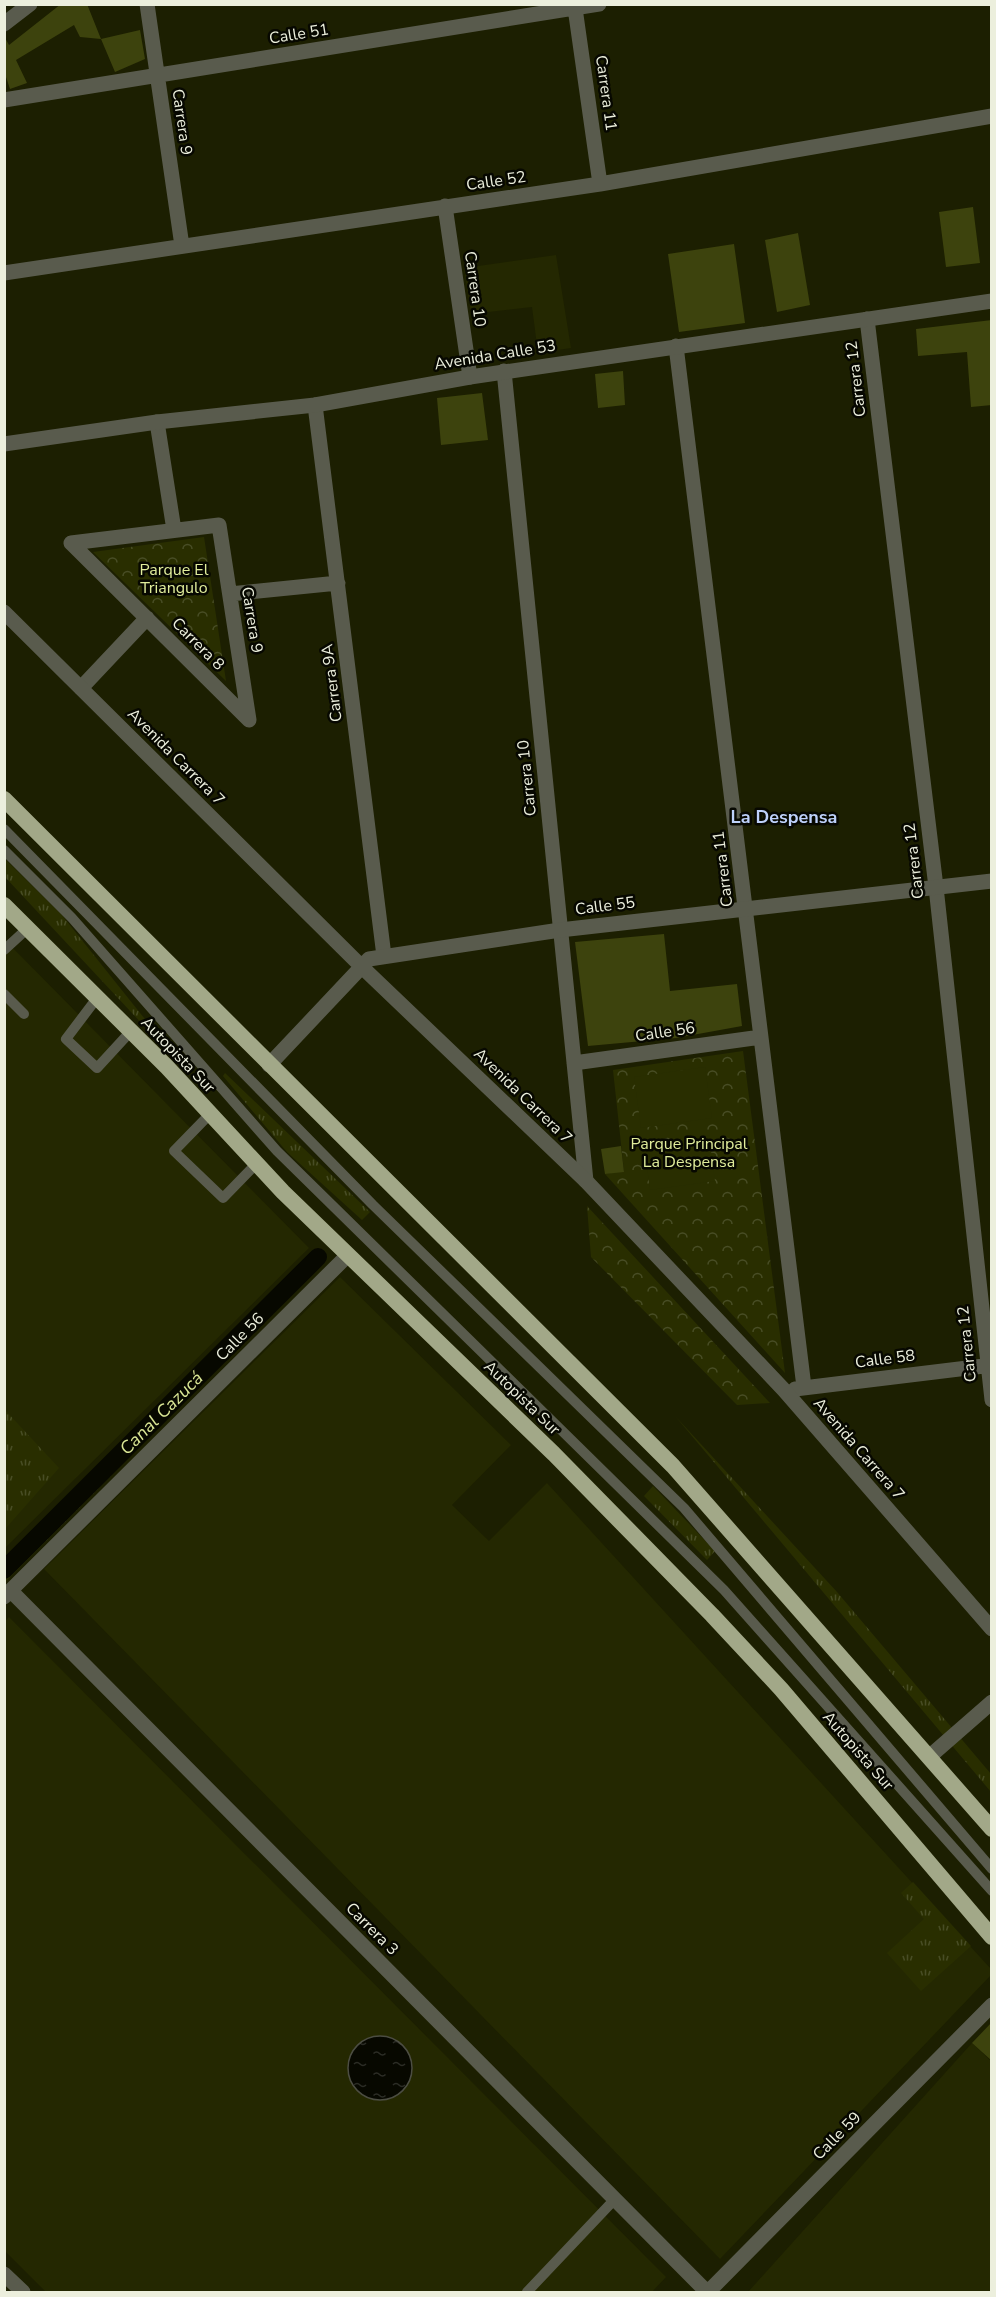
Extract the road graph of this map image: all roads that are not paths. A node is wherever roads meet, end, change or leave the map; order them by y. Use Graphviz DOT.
graph roads {
  1 [pos="30,4"];
  2 [pos="147,4"];
  3 [pos="599,4"];
  4 [pos="575,8"];
  5 [pos="4,24"];
  6 [pos="157,75"];
  7 [pos="4,100"];
  8 [pos="992,116"];
  9 [pos="600,184"];
  10 [pos="445,206"];
  11 [pos="182,246"];
  12 [pos="4,273"];
  13 [pos="992,301"];
  14 [pos="867,319"];
  15 [pos="676,346"];
  16 [pos="504,372"];
  17 [pos="470,376"];
  18 [pos="315,405"];
  19 [pos="157,422"];
  20 [pos="4,444"];
  21 [pos="174,530"];
  22 [pos="338,583"];
  23 [pos="230,594"];
  24 [pos="4,612"];
  25 [pos="147,618"];
  26 [pos="81,688"];
  27 [pos="249,720"];
  28 [pos="4,799"];
  29 [pos="4,829"];
  30 [pos="4,850"];
  31 [pos="992,881"];
  32 [pos="936,887"];
  33 [pos="4,905"];
  34 [pos="746,909"];
  35 [pos="28,928"];
  36 [pos="560,930"];
  37 [pos="4,951"];
  38 [pos="384,956"];
  39 [pos="362,967"];
  40 [pos="4,994"];
  41 [pos="98,998"];
  42 [pos="24,1014"];
  43 [pos="131,1031"];
  44 [pos="761,1037"];
  45 [pos="574,1063"];
  46 [pos="269,1065"];
  47 [pos="210,1114"];
  48 [pos="256,1164"];
  49 [pos="586,1181"];
  50 [pos="348,1255"];
  51 [pos="990,1365"];
  52 [pos="804,1387"];
  53 [pos="784,1390"];
  54 [pos="992,1400"];
  55 [pos="8,1594"];
  56 [pos="992,1629"];
  57 [pos="992,1702"];
  58 [pos="929,1757"];
  59 [pos="992,1829"];
  60 [pos="992,1869"];
  61 [pos="992,1891"];
  62 [pos="992,1937"];
  63 [pos="992,2006"];
  64 [pos="615,2199"];
  65 [pos="4,2274"];
  66 [pos="23,2292"];
  67 [pos="526,2292"];
  68 [pos="707,2292"];
  1 -- 5 [label="street"];
  2 -- 6 [label="street, Carrera 9"];
  3 -- 4 [label="street, Calle 51"];
  4 -- 6 [label="street, Calle 51"];
  4 -- 9 [label="street, Carrera 11"];
  6 -- 7 [label="street, Calle 51"];
  6 -- 11 [label="street, Carrera 9"];
  8 -- 9 [label="street, Calle 52"];
  9 -- 10 [label="street, Calle 52"];
  10 -- 11 [label="street, Calle 52"];
  10 -- 17 [label="street, Carrera 10"];
  11 -- 12 [label="street, Calle 52"];
  13 -- 14 [label="street, Avenida Calle 53"];
  14 -- 15 [label="street, Avenida Calle 53"];
  14 -- 32 [label="street, Carrera 12"];
  15 -- 16 [label="street, Avenida Calle 53"];
  15 -- 34 [label="street, Carrera 11"];
  16 -- 17 [label="street, Avenida Calle 53"];
  16 -- 36 [label="street, Carrera 10"];
  17 -- 18 [label="street, Avenida Calle 53"];
  18 -- 19 [label="street, Avenida Calle 53"];
  18 -- 22 [label="street, Carrera 9A"];
  19 -- 20 [label="street, Avenida Calle 53"];
  19 -- 21 [label="street"];
  21 -- 23 [label="street, Carrera 9"];
  21 -- 25 [label="street, Carrera 8"];
  22 -- 23 [label="street"];
  22 -- 38 [label="street, Carrera 9A"];
  23 -- 27 [label="street, Carrera 9"];
  24 -- 26 [label="street, Avenida Carrera 7"];
  25 -- 26 [label="street"];
  25 -- 27 [label="street, Carrera 8"];
  26 -- 39 [label="street, Avenida Carrera 7"];
  28 -- 46 [label="highway"];
  29 -- 60 [label="lane"];
  30 -- 61 [label="lane"];
  31 -- 32 [label="street, Calle 55"];
  32 -- 34 [label="street, Calle 55"];
  32 -- 51 [label="street, Carrera 12"];
  33 -- 35 [label="highway, Autopista Sur"];
  34 -- 36 [label="street, Calle 55"];
  34 -- 44 [label="street, Carrera 11"];
  35 -- 37 [label="lane"];
  35 -- 41 [label="highway, Autopista Sur"];
  36 -- 38 [label="street, Calle 55"];
  36 -- 45 [label="street, Carrera 10"];
  38 -- 39 [label="street, Calle 55"];
  39 -- 46 [label="street, Calle 55"];
  39 -- 49 [label="street, Avenida Carrera 7"];
  40 -- 42 [label="lane"];
  41 -- 43 [label="highway, Autopista Sur"];
  41 -- 43 [label="lane"];
  43 -- 47 [label="highway, Autopista Sur"];
  44 -- 45 [label="street, Calle 56"];
  44 -- 52 [label="street, Carrera 11"];
  45 -- 49 [label="street, Carrera 10"];
  46 -- 58 [label="highway"];
  47 -- 48 [label="highway, Autopista Sur"];
  47 -- 48 [label="lane"];
  48 -- 50 [label="highway, Autopista Sur"];
  49 -- 53 [label="street, Avenida Carrera 7"];
  50 -- 55 [label="street, Calle 56"];
  50 -- 62 [label="highway, Autopista Sur"];
  51 -- 52 [label="street, Calle 58"];
  51 -- 54 [label="street, Carrera 12"];
  52 -- 53 [label="street, Calle 58"];
  53 -- 56 [label="street, Avenida Carrera 7"];
  55 -- 64 [label="street, Carrera 3"];
  57 -- 58 [label="street"];
  58 -- 59 [label="highway"];
  63 -- 68 [label="street, Calle 59"];
  64 -- 67 [label="lane"];
  64 -- 68 [label="street, Carrera 3"];
  65 -- 66 [label="street"];
}
